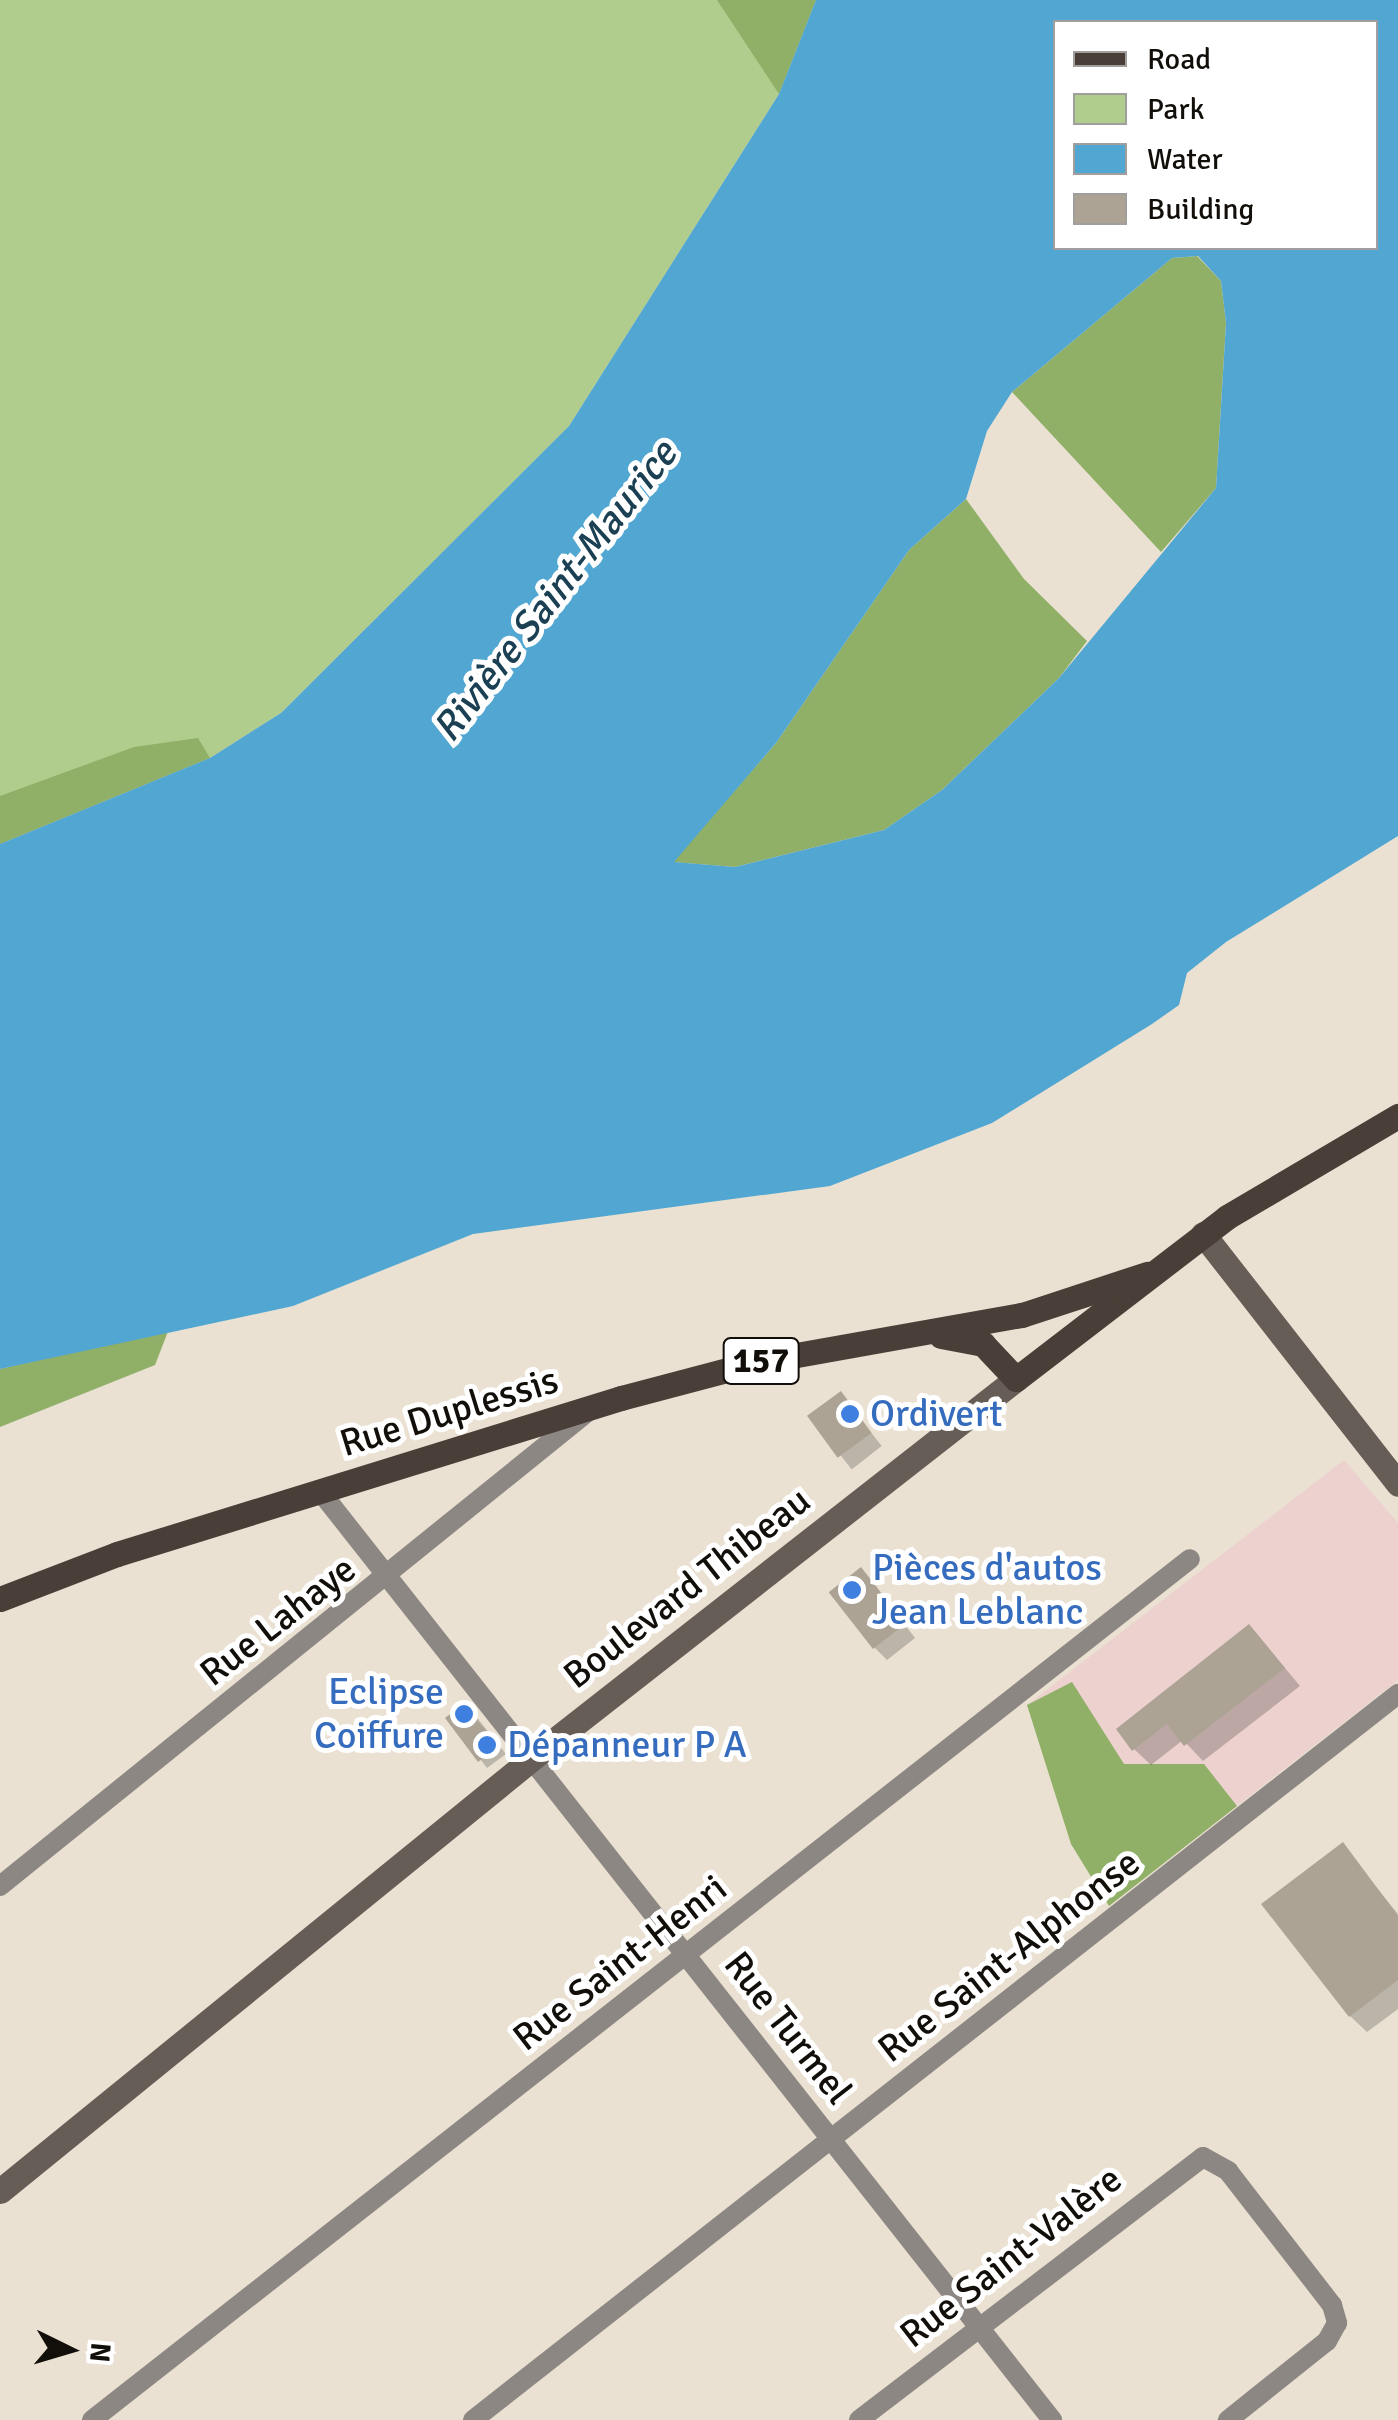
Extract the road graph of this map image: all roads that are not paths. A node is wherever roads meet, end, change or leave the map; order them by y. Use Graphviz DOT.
graph roads {
  1 [pos="1398,1116"];
  2 [pos="1203,1234"];
  3 [pos="1147,1274"];
  4 [pos="931,1335"];
  5 [pos="1016,1379"];
  6 [pos="595,1406"];
  7 [pos="1398,1484"];
  8 [pos="320,1492"];
  9 [pos="1190,1559"];
  10 [pos="388,1578"];
  11 [pos="0,1599"];
  12 [pos="1398,1694"];
  13 [pos="531,1760"];
  14 [pos="0,1886"];
  15 [pos="686,1954"];
  16 [pos="832,2140"];
  17 [pos="0,2191"];
  18 [pos="979,2326"];
  19 [pos="92,2420"];
  20 [pos="473,2420"];
  21 [pos="859,2420"];
  22 [pos="1052,2420"];
  23 [pos="1228,2420"];
  1 -- 2 [label="main road, Boulevard Thibeau / 157"];
  2 -- 3 [label="main road, Boulevard Thibeau / 157"];
  2 -- 7 [label="street"];
  3 -- 4 [label="main road, Rue Duplessis / 157"];
  3 -- 5 [label="main road, Boulevard Thibeau / 157"];
  4 -- 5 [label="main road, Rue Duplessis / 157"];
  4 -- 6 [label="main road, Rue Duplessis / 157"];
  5 -- 13 [label="street, Boulevard Thibeau"];
  6 -- 8 [label="main road, Rue Duplessis / 157"];
  6 -- 10 [label="street, Rue Lahaye"];
  8 -- 10 [label="street, Rue Turmel"];
  8 -- 11 [label="main road, Rue Duplessis / 157"];
  9 -- 15 [label="street, Rue Saint-Henri"];
  10 -- 13 [label="street, Rue Turmel"];
  10 -- 14 [label="street, Rue Lahaye"];
  12 -- 16 [label="street, Rue Saint-Alphonse"];
  13 -- 15 [label="street, Rue Turmel"];
  13 -- 17 [label="street, Boulevard Thibeau"];
  15 -- 16 [label="street, Rue Turmel"];
  15 -- 19 [label="street, Rue Saint-Henri"];
  16 -- 18 [label="street, Rue Turmel"];
  16 -- 20 [label="street, Rue Saint-Alphonse"];
  18 -- 21 [label="street, Rue Saint-Valère"];
  18 -- 22 [label="street, Rue Turmel"];
  18 -- 23 [label="street, Rue Saint-Valère"];
}
